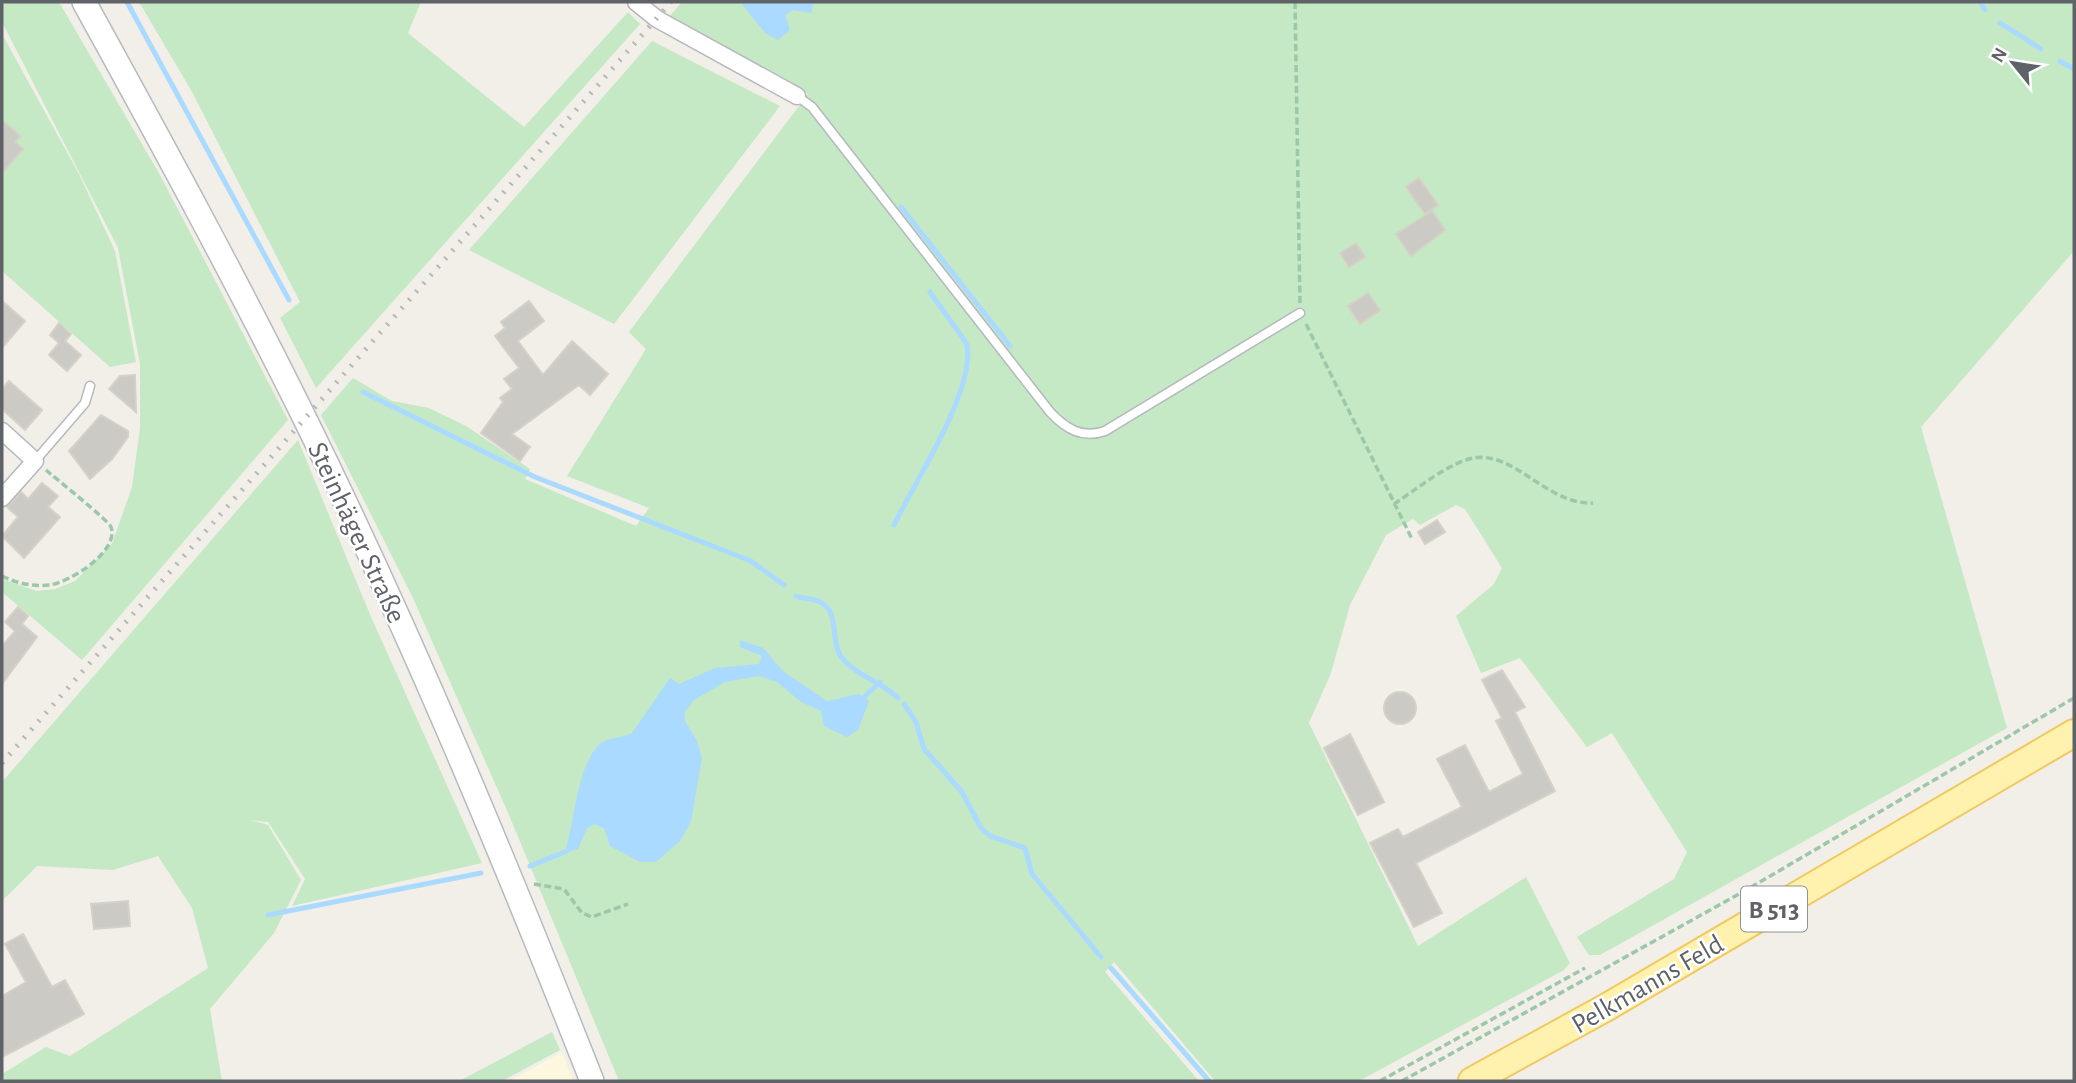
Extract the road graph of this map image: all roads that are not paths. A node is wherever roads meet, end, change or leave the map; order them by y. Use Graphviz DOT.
graph roads {
  1 [pos="83,2"];
  2 [pos="636,2"];
  3 [pos="797,96"];
  4 [pos="1300,313"];
  5 [pos="90,386"];
  6 [pos="2,431"];
  7 [pos="35,461"];
  8 [pos="2,498"];
  9 [pos="2074,733"];
  10 [pos="592,1081"];
  11 [pos="1472,1081"];
  1 -- 10 [label="main road, Steinhäger Straße"];
  2 -- 3 [label="street"];
  3 -- 4 [label="lane"];
  5 -- 7 [label="lane"];
  6 -- 7 [label="street"];
  7 -- 8 [label="street"];
  9 -- 11 [label="main road, Pelkmanns Feld / B 513"];
}
